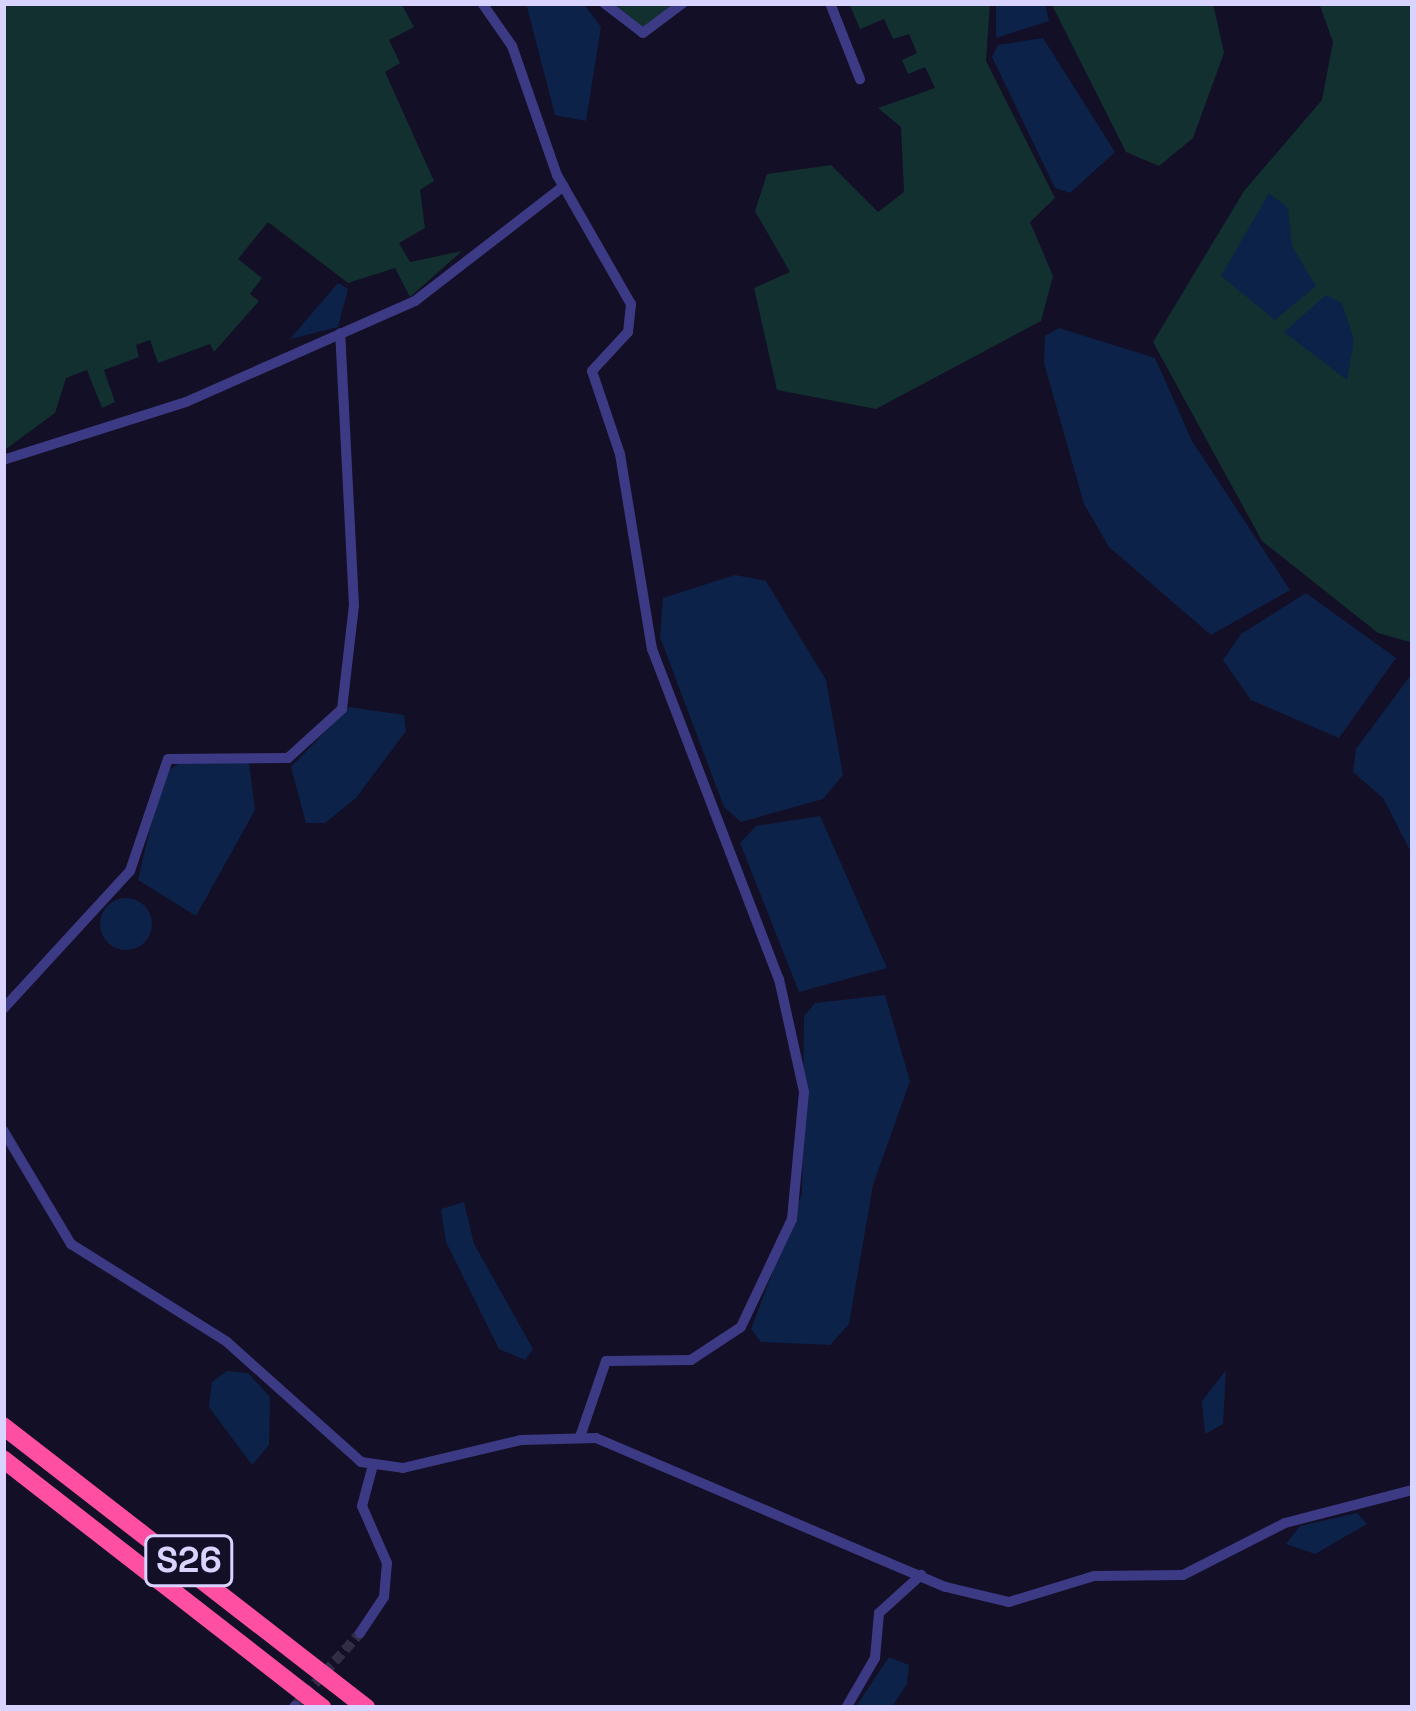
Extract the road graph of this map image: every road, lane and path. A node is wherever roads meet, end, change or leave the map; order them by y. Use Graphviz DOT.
graph roads {
  1 [pos="482,3"];
  2 [pos="604,3"];
  3 [pos="683,3"];
  4 [pos="830,3"];
  5 [pos="860,79"];
  6 [pos="564,186"];
  7 [pos="340,333"];
  8 [pos="3,460"];
  9 [pos="3,1009"];
  10 [pos="3,1130"];
  11 [pos="3,1426"];
  12 [pos="580,1437"];
  13 [pos="3,1459"];
  14 [pos="373,1465"];
  15 [pos="1413,1490"];
  16 [pos="921,1575"];
  17 [pos="360,1634"];
  18 [pos="323,1708"];
  19 [pos="367,1708"];
  20 [pos="846,1708"];
  1 -- 6 [label="street"];
  2 -- 3 [label="street"];
  4 -- 5 [label="street"];
  6 -- 7 [label="street"];
  6 -- 12 [label="street"];
  7 -- 8 [label="street"];
  7 -- 9 [label="street"];
  10 -- 14 [label="street"];
  11 -- 19 [label="highway, S26"];
  12 -- 14 [label="street"];
  12 -- 16 [label="street"];
  13 -- 18 [label="highway, S26"];
  14 -- 17 [label="street"];
  15 -- 16 [label="street"];
  16 -- 20 [label="street"];
}
